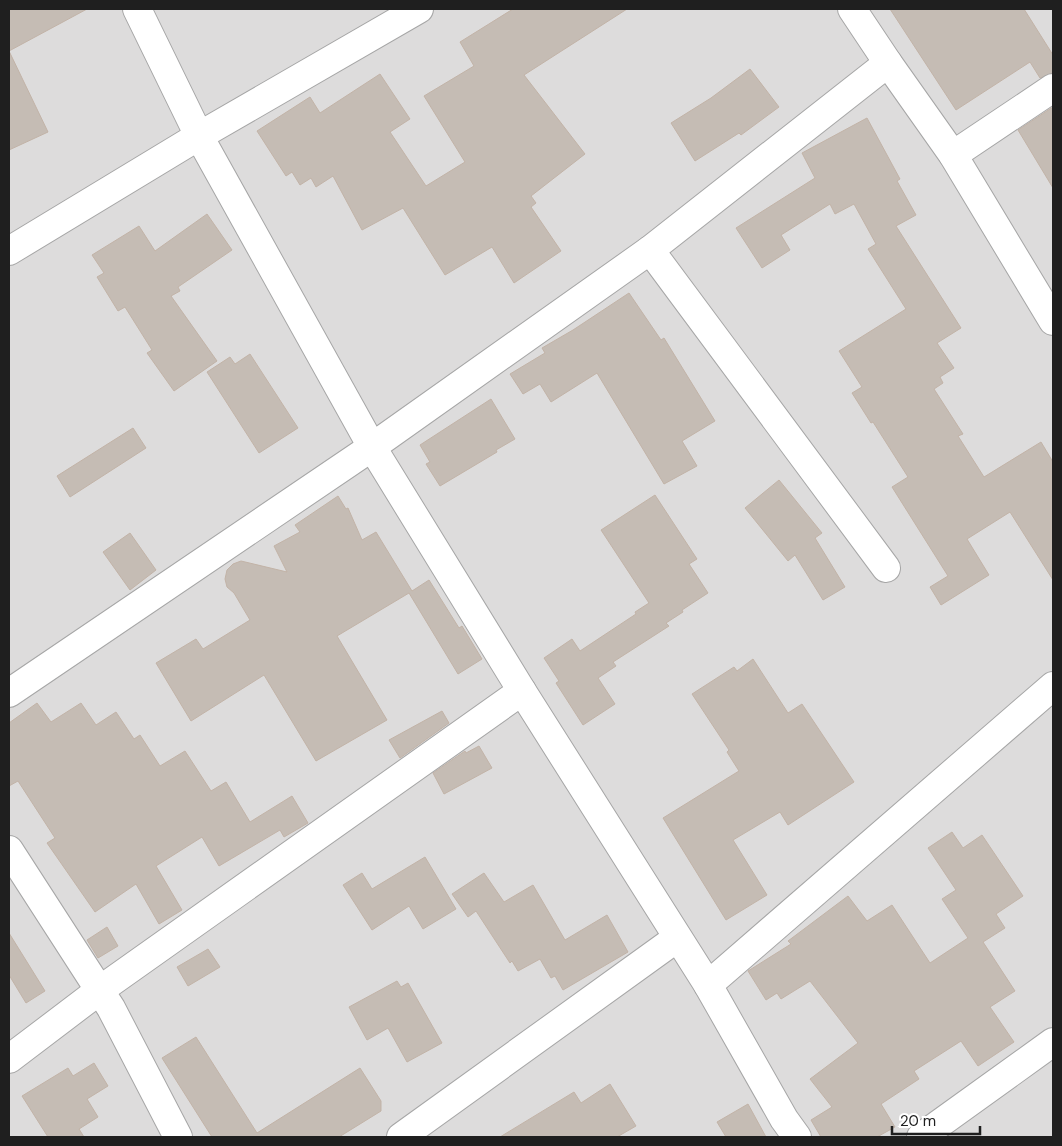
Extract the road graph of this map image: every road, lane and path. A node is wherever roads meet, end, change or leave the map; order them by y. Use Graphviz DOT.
graph roads {
  1 [pos="137,9"];
  2 [pos="419,9"];
  3 [pos="852,9"];
  4 [pos="888,63"];
  5 [pos="1053,88"];
  6 [pos="199,136"];
  7 [pos="953,155"];
  8 [pos="650,250"];
  9 [pos="9,251"];
  10 [pos="1053,321"];
  11 [pos="372,447"];
  12 [pos="886,568"];
  13 [pos="1053,686"];
  14 [pos="522,691"];
  15 [pos="9,694"];
  16 [pos="9,850"];
  17 [pos="677,938"];
  18 [pos="708,985"];
  19 [pos="100,990"];
  20 [pos="1053,1042"];
  21 [pos="9,1059"];
  22 [pos="178,1137"];
  23 [pos="401,1137"];
  24 [pos="797,1137"];
  25 [pos="921,1137"];
  1 -- 6 [label="street"];
  2 -- 6 [label="street"];
  3 -- 4 [label="street"];
  4 -- 7 [label="street"];
  4 -- 8 [label="street"];
  5 -- 7 [label="street"];
  6 -- 9 [label="street"];
  6 -- 11 [label="street"];
  7 -- 10 [label="street"];
  8 -- 11 [label="street"];
  8 -- 12 [label="street"];
  11 -- 14 [label="street"];
  11 -- 15 [label="street"];
  13 -- 18 [label="street"];
  14 -- 17 [label="street"];
  14 -- 19 [label="street"];
  16 -- 19 [label="street"];
  17 -- 18 [label="street"];
  17 -- 23 [label="street"];
  18 -- 24 [label="street"];
  19 -- 21 [label="street"];
  19 -- 22 [label="street"];
  20 -- 25 [label="street"];
}
